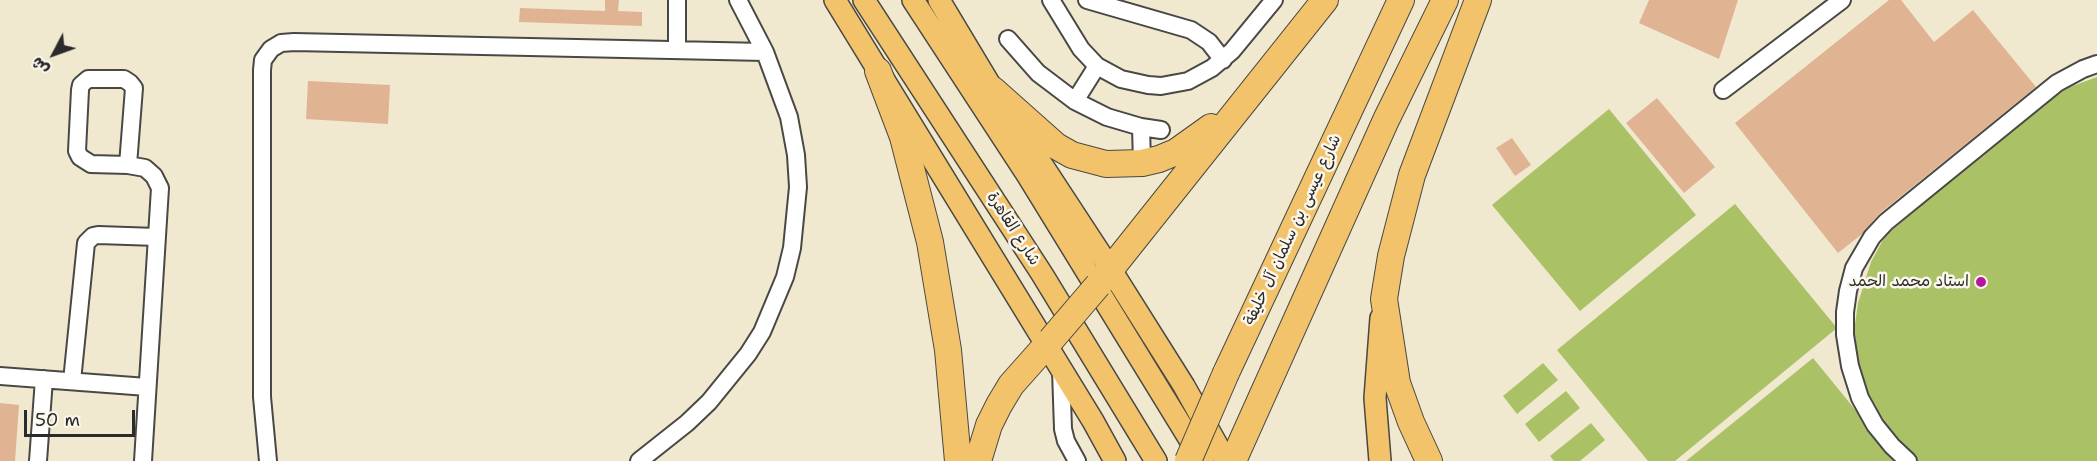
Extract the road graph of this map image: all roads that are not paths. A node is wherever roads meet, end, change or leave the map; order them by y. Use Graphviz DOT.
graph roads {
  1 [pos="677,0"];
  2 [pos="738,0"];
  3 [pos="835,0"];
  4 [pos="864,0"];
  5 [pos="913,0"];
  6 [pos="939,0"];
  7 [pos="1051,0"];
  8 [pos="1087,0"];
  9 [pos="1274,0"];
  10 [pos="1325,0"];
  11 [pos="1401,0"];
  12 [pos="1445,0"];
  13 [pos="1478,0"];
  14 [pos="1842,0"];
  15 [pos="1008,39"];
  16 [pos="677,50"];
  17 [pos="765,52"];
  18 [pos="1223,60"];
  19 [pos="2097,64"];
  20 [pos="1098,66"];
  21 [pos="878,71"];
  22 [pos="993,90"];
  23 [pos="1723,90"];
  24 [pos="1075,101"];
  25 [pos="1242,103"];
  26 [pos="1141,127"];
  27 [pos="1161,130"];
  28 [pos="1142,164"];
  29 [pos="128,165"];
  30 [pos="157,237"];
  31 [pos="1105,277"];
  32 [pos="1384,299"];
  33 [pos="1049,343"];
  34 [pos="1061,370"];
  35 [pos="0,376"];
  36 [pos="44,379"];
  37 [pos="72,381"];
  38 [pos="147,387"];
  39 [pos="38,461"];
  40 [pos="143,461"];
  41 [pos="268,461"];
  42 [pos="639,461"];
  43 [pos="958,461"];
  44 [pos="978,461"];
  45 [pos="1077,461"];
  46 [pos="1115,461"];
  47 [pos="1156,461"];
  48 [pos="1188,461"];
  49 [pos="1203,461"];
  50 [pos="1226,461"];
  51 [pos="1233,461"];
  52 [pos="1380,461"];
  53 [pos="1430,461"];
  54 [pos="1908,461"];
  1 -- 16 [label="lane"];
  2 -- 17 [label="lane"];
  3 -- 21 [label="main road"];
  4 -- 47 [label="main road, شارع القاهرة"];
  5 -- 49 [label="main road"];
  6 -- 22 [label="main road"];
  7 -- 20 [label="lane"];
  8 -- 18 [label="lane"];
  9 -- 18 [label="lane"];
  10 -- 25 [label="highway"];
  11 -- 48 [label="highway, شارع عيسى بن سلمان آل خليفة, bridge"];
  12 -- 51 [label="highway"];
  13 -- 32 [label="highway"];
  14 -- 23 [label="lane"];
  15 -- 24 [label="lane"];
  16 -- 17 [label="lane"];
  16 -- 41 [label="lane"];
  17 -- 42 [label="lane"];
  18 -- 20 [label="lane"];
  19 -- 54 [label="lane"];
  20 -- 24 [label="lane"];
  21 -- 33 [label="main road"];
  21 -- 43 [label="highway"];
  22 -- 28 [label="highway"];
  22 -- 31 [label="main road"];
  24 -- 26 [label="lane"];
  25 -- 28 [label="highway"];
  25 -- 31 [label="highway"];
  26 -- 27 [label="lane"];
  26 -- 28 [label="lane"];
  29 -- 29 [label="lane"];
  29 -- 30 [label="lane"];
  30 -- 37 [label="lane"];
  30 -- 38 [label="lane"];
  31 -- 33 [label="highway, bridge"];
  31 -- 50 [label="main road"];
  32 -- 52 [label="main road"];
  32 -- 53 [label="highway"];
  33 -- 34 [label="main road"];
  33 -- 44 [label="highway"];
  34 -- 45 [label="lane"];
  34 -- 46 [label="main road"];
  35 -- 36 [label="lane"];
  36 -- 37 [label="lane"];
  36 -- 39 [label="lane"];
  37 -- 38 [label="lane"];
  38 -- 40 [label="lane"];
}
